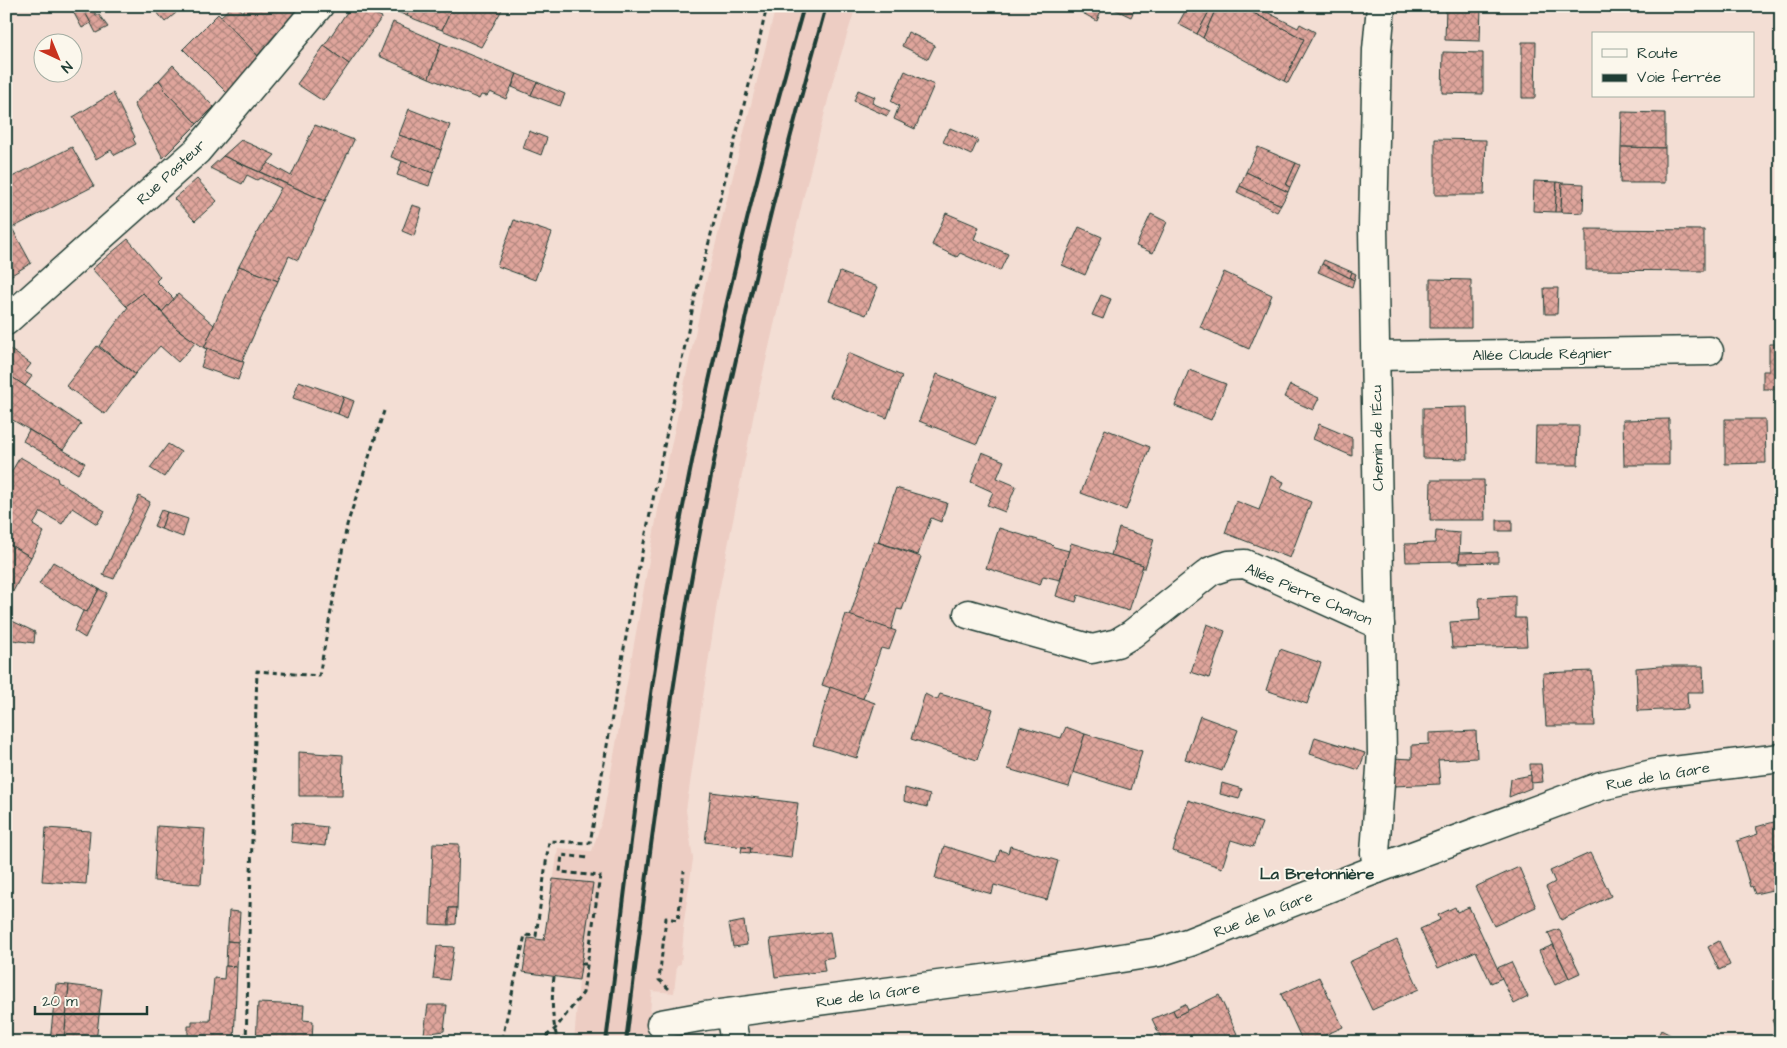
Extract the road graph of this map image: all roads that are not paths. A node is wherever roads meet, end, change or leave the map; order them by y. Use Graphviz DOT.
graph roads {
  1 [pos="319,6"];
  2 [pos="1380,6"];
  3 [pos="6,321"];
  4 [pos="1709,351"];
  5 [pos="1375,356"];
  6 [pos="968,614"];
  7 [pos="1380,625"];
  8 [pos="1781,758"];
  9 [pos="1378,870"];
  10 [pos="730,1013"];
  11 [pos="661,1024"];
  12 [pos="736,1042"];
  1 -- 3 [label="street, Rue Pasteur"];
  2 -- 5 [label="street, Chemin de l'Écu"];
  4 -- 5 [label="street, Allée Claude Régnier"];
  5 -- 7 [label="street, Chemin de l'Écu"];
  6 -- 7 [label="street, Allée Pierre Chanon"];
  7 -- 9 [label="street, Chemin de l'Écu"];
  8 -- 9 [label="street, Rue de la Gare"];
  9 -- 10 [label="street, Rue de la Gare"];
  10 -- 11 [label="street, Rue de la Gare"];
  10 -- 12 [label="street"];
}
